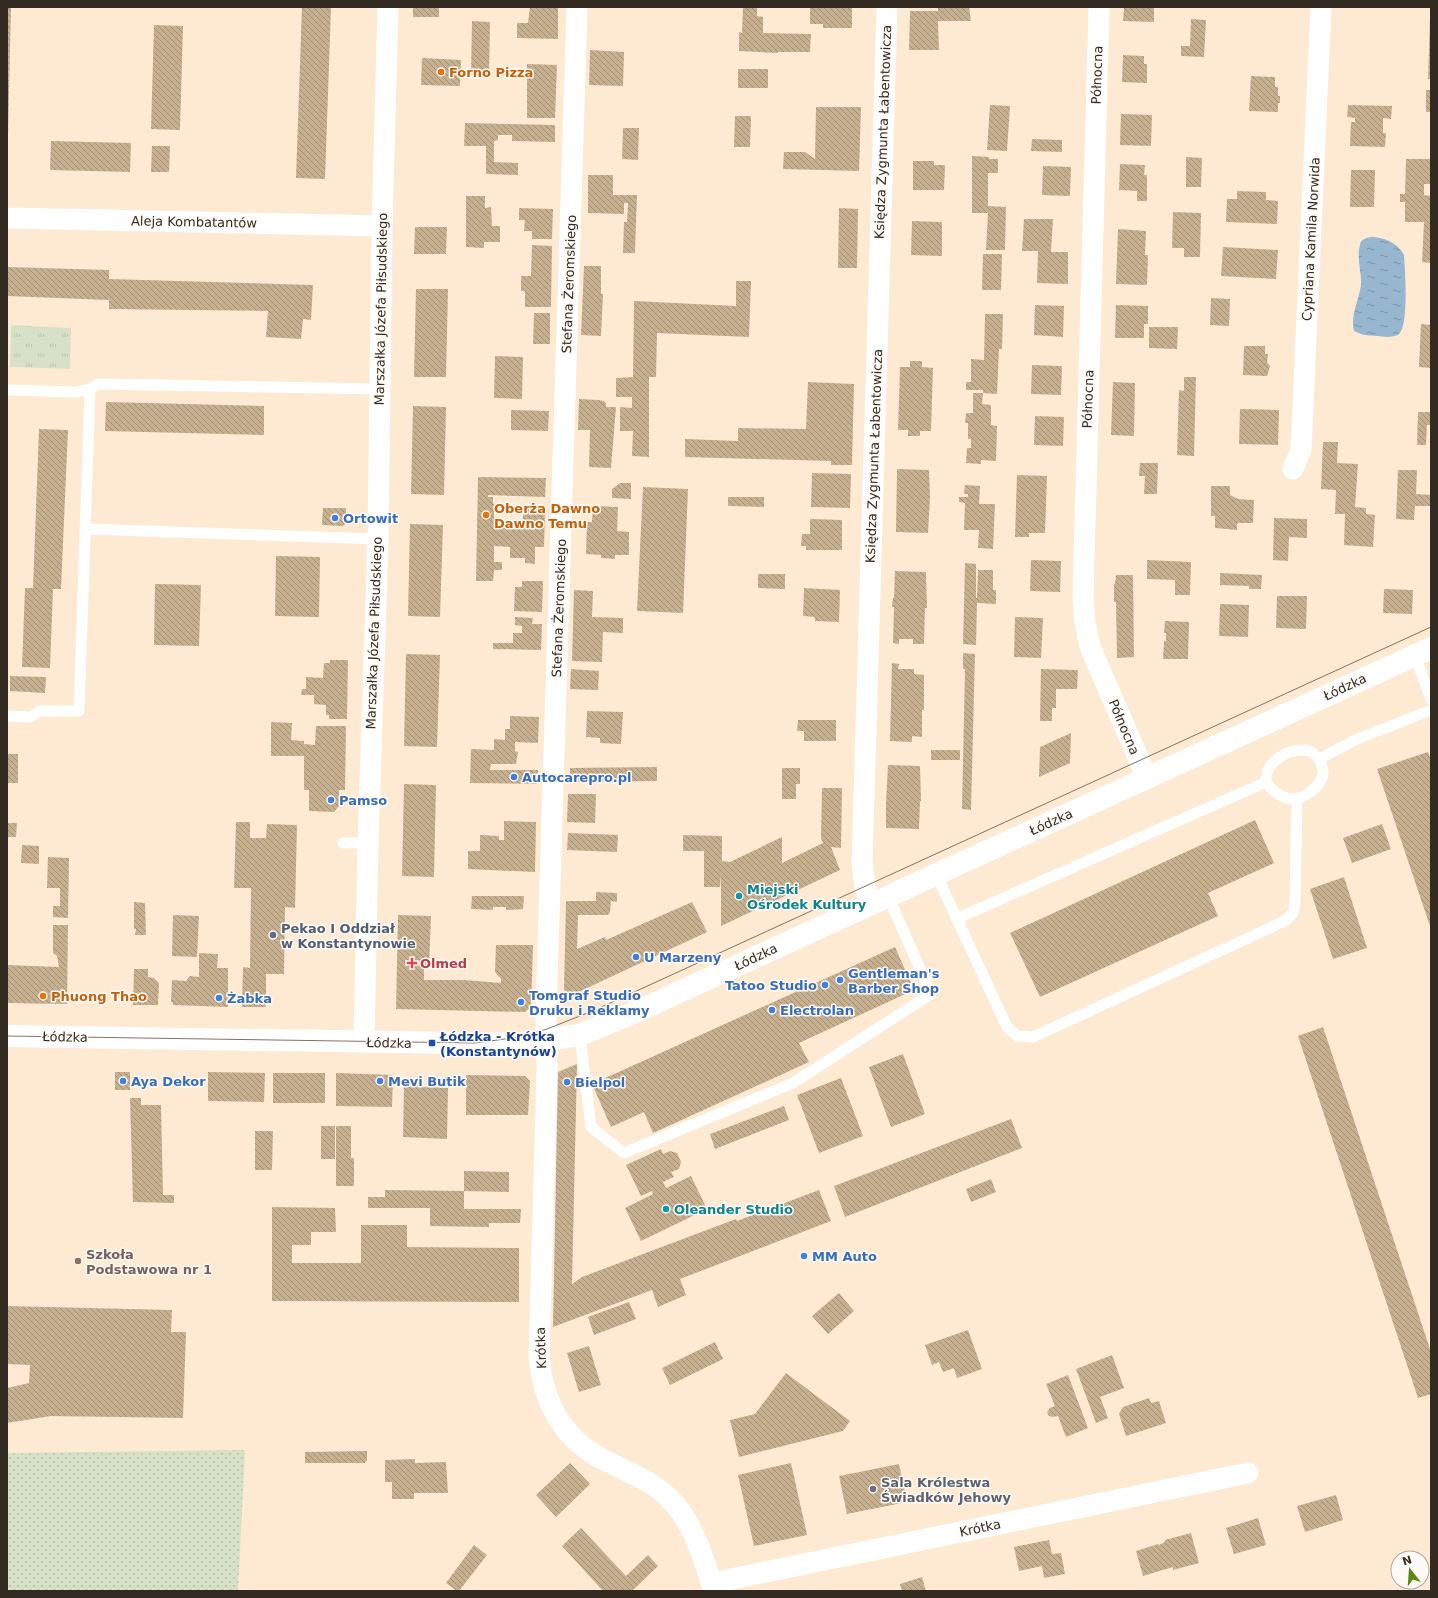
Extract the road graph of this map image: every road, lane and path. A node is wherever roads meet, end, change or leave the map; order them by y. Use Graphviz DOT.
graph roads {
  1 [pos="388,7"];
  2 [pos="577,7"];
  3 [pos="887,7"];
  4 [pos="1099,7"];
  5 [pos="1321,7"];
  6 [pos="7,218"];
  7 [pos="382,226"];
  8 [pos="90,389"];
  9 [pos="7,390"];
  10 [pos="380,390"];
  11 [pos="1293,469"];
  12 [pos="86,529"];
  13 [pos="378,539"];
  14 [pos="1423,652"];
  15 [pos="1428,681"];
  16 [pos="1431,699"];
  17 [pos="1431,710"];
  18 [pos="7,716"];
  19 [pos="1319,758"];
  20 [pos="1147,778"];
  21 [pos="1266,782"];
  22 [pos="1297,798"];
  23 [pos="343,843"];
  24 [pos="368,843"];
  25 [pos="936,874"];
  26 [pos="880,900"];
  27 [pos="956,920"];
  28 [pos="580,1034"];
  29 [pos="7,1036"];
  30 [pos="547,1040"];
  31 [pos="364,1042"];
  32 [pos="1248,1473"];
  33 [pos="713,1587"];
  1 -- 7 [label="street, Marszałka Józefa Piłsudskiego"];
  2 -- 30 [label="street, Stefana Żeromskiego"];
  3 -- 26 [label="street, Księdza Zygmunta Łabentowicza"];
  4 -- 20 [label="street, Północna"];
  5 -- 11 [label="street, Cypriana Kamila Norwida"];
  6 -- 7 [label="street, Aleja Kombatantów"];
  7 -- 10 [label="street, Marszałka Józefa Piłsudskiego"];
  8 -- 9 [label="lane"];
  8 -- 10 [label="lane"];
  8 -- 12 [label="lane"];
  10 -- 13 [label="street, Marszałka Józefa Piłsudskiego"];
  12 -- 13 [label="lane"];
  12 -- 18 [label="lane"];
  13 -- 24 [label="street, Marszałka Józefa Piłsudskiego"];
  14 -- 15 [label="lane"];
  14 -- 20 [label="main road, Łódzka"];
  15 -- 16 [label="lane"];
  17 -- 19 [label="lane"];
  19 -- 21 [label="lane"];
  19 -- 22 [label="lane"];
  20 -- 25 [label="main road, Łódzka"];
  21 -- 22 [label="lane"];
  21 -- 27 [label="lane"];
  22 -- 27 [label="lane"];
  23 -- 24 [label="lane"];
  24 -- 31 [label="street, Marszałka Józefa Piłsudskiego"];
  25 -- 26 [label="main road, Łódzka"];
  25 -- 27 [label="lane"];
  26 -- 28 [label="main road, Łódzka"];
  26 -- 28 [label="lane"];
  28 -- 30 [label="main road, Łódzka"];
  29 -- 31 [label="main road, Łódzka"];
  30 -- 31 [label="main road, Łódzka"];
  30 -- 33 [label="street, Krótka"];
  32 -- 33 [label="street, Krótka"];
}
